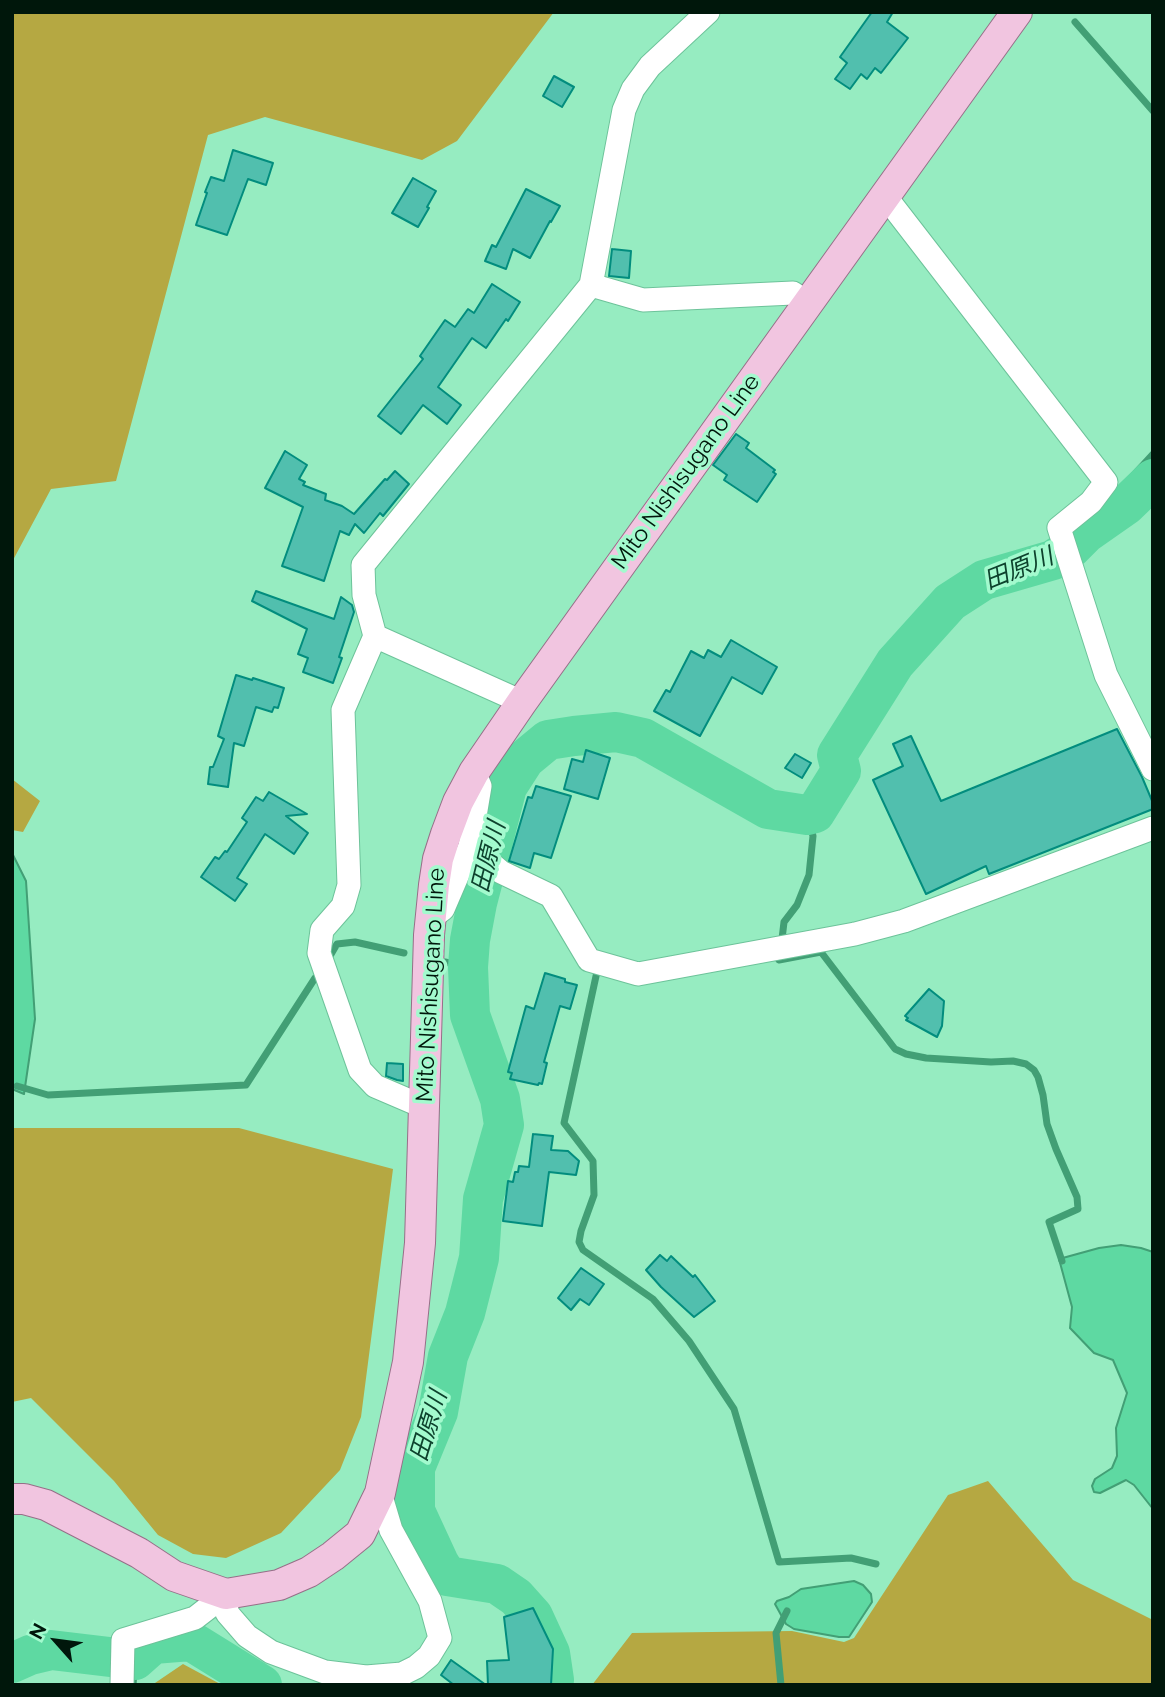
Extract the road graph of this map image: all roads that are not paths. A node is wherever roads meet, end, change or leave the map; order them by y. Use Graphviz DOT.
graph roads {
  1 [pos="708,12"];
  2 [pos="1017,12"];
  3 [pos="885,196"];
  4 [pos="591,285"];
  5 [pos="807,303"];
  6 [pos="375,636"];
  7 [pos="522,702"];
  8 [pos="1153,769"];
  9 [pos="474,772"];
  10 [pos="1153,828"];
  11 [pos="474,850"];
  12 [pos="431,918"];
  13 [pos="424,1107"];
  14 [pos="380,1493"];
  15 [pos="12,1499"];
  16 [pos="226,1594"];
  17 [pos="122,1677"];
  1 -- 4 [label="street"];
  2 -- 3 [label="main road, Mito Nishisugano Line"];
  3 -- 5 [label="main road, Mito Nishisugano Line"];
  3 -- 8 [label="street"];
  4 -- 5 [label="street"];
  4 -- 6 [label="street"];
  5 -- 7 [label="main road, Mito Nishisugano Line"];
  6 -- 7 [label="street"];
  6 -- 13 [label="street"];
  7 -- 9 [label="main road, Mito Nishisugano Line"];
  9 -- 11 [label="street"];
  9 -- 12 [label="main road, Mito Nishisugano Line"];
  10 -- 11 [label="street"];
  11 -- 12 [label="street"];
  12 -- 13 [label="main road, Mito Nishisugano Line"];
  13 -- 14 [label="main road, Mito Nishisugano Line"];
  14 -- 16 [label="main road, Mito Nishisugano Line"];
  14 -- 16 [label="street"];
  15 -- 16 [label="main road, Mito Nishisugano Line"];
  16 -- 17 [label="street"];
}
